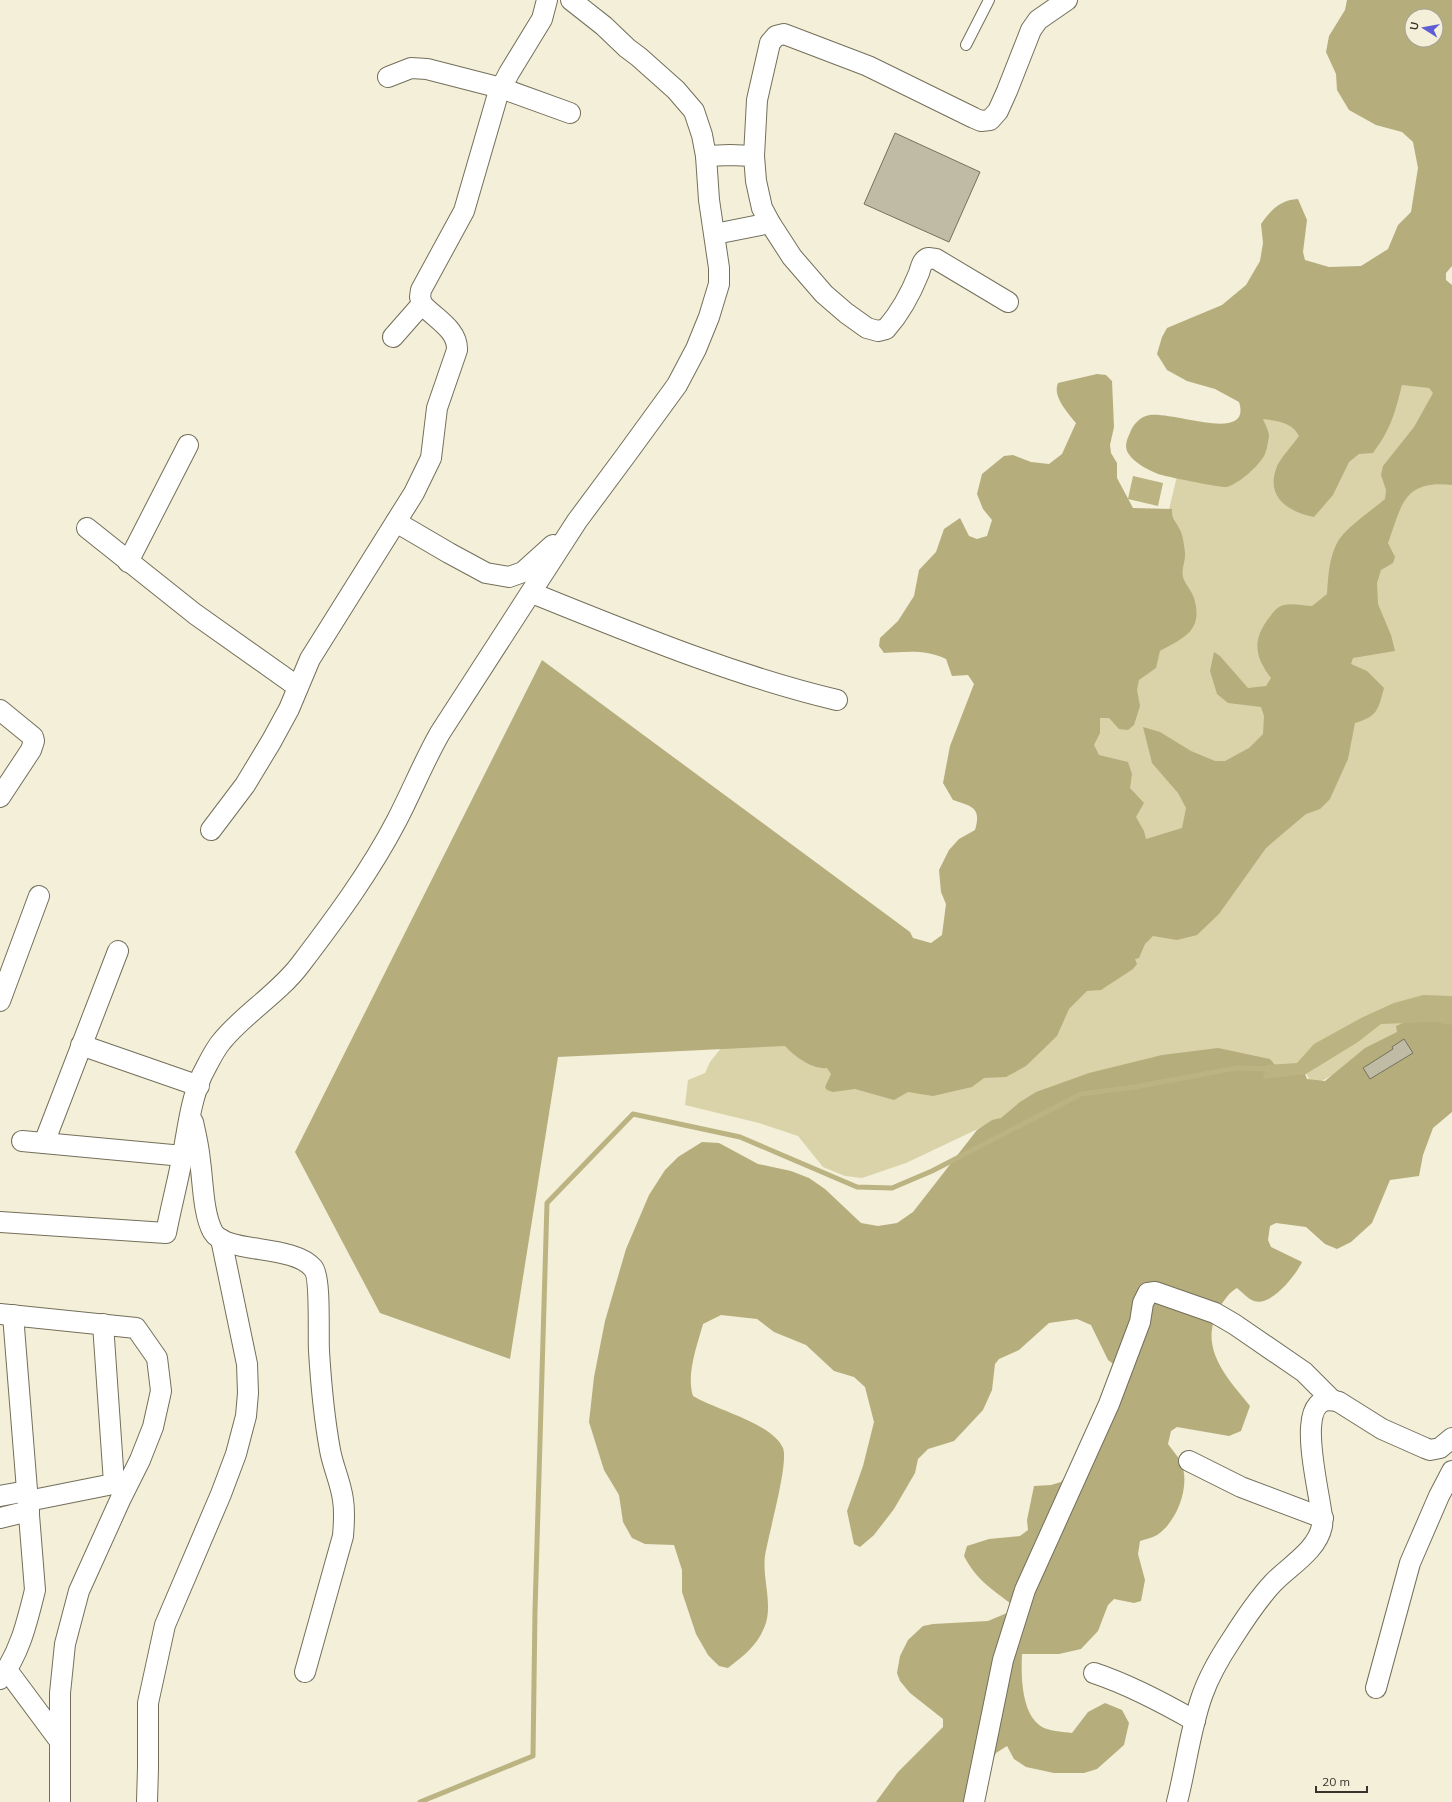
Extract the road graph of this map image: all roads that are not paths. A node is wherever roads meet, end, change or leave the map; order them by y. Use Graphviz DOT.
graph roads {
  1 [pos="547,0"];
  2 [pos="571,0"];
  3 [pos="989,0"];
  4 [pos="1067,0"];
  5 [pos="966,45"];
  6 [pos="388,77"];
  7 [pos="501,88"];
  8 [pos="570,113"];
  9 [pos="706,156"];
  10 [pos="754,156"];
  11 [pos="770,223"];
  12 [pos="715,234"];
  13 [pos="1008,302"];
  14 [pos="422,304"];
  15 [pos="392,337"];
  16 [pos="188,444"];
  17 [pos="577,521"];
  18 [pos="396,522"];
  19 [pos="87,528"];
  20 [pos="128,562"];
  21 [pos="532,593"];
  22 [pos="298,687"];
  23 [pos="837,700"];
  24 [pos="0,710"];
  25 [pos="1,794"];
  26 [pos="211,830"];
  27 [pos="39,896"];
  28 [pos="118,951"];
  29 [pos="0,1001"];
  30 [pos="81,1045"];
  31 [pos="199,1086"];
  32 [pos="191,1109"];
  33 [pos="22,1141"];
  34 [pos="44,1143"];
  35 [pos="183,1156"];
  36 [pos="0,1222"];
  37 [pos="221,1239"];
  38 [pos="6,1314"];
  39 [pos="103,1324"];
  40 [pos="1332,1400"];
  41 [pos="1452,1438"];
  42 [pos="1190,1461"];
  43 [pos="1452,1471"];
  44 [pos="123,1482"];
  45 [pos="0,1496"];
  46 [pos="28,1501"];
  47 [pos="0,1518"];
  48 [pos="1323,1518"];
  49 [pos="305,1672"];
  50 [pos="1094,1673"];
  51 [pos="4,1675"];
  52 [pos="1376,1688"];
  53 [pos="1195,1721"];
  54 [pos="59,1740"];
  55 [pos="60,1802"];
  56 [pos="147,1802"];
  57 [pos="974,1802"];
  58 [pos="1177,1802"];
  1 -- 7 [label="street"];
  2 -- 9 [label="street"];
  3 -- 5 [label="lane"];
  4 -- 10 [label="street"];
  6 -- 7 [label="street"];
  7 -- 8 [label="street"];
  7 -- 14 [label="street"];
  9 -- 10 [label="street"];
  9 -- 12 [label="street"];
  10 -- 11 [label="street"];
  11 -- 12 [label="street"];
  11 -- 13 [label="street"];
  12 -- 17 [label="street"];
  14 -- 15 [label="street"];
  14 -- 18 [label="street"];
  16 -- 20 [label="street"];
  17 -- 18 [label="street"];
  17 -- 21 [label="street"];
  18 -- 22 [label="street"];
  19 -- 20 [label="street"];
  20 -- 22 [label="street"];
  21 -- 23 [label="street"];
  21 -- 31 [label="street"];
  22 -- 26 [label="street"];
  24 -- 25 [label="street"];
  27 -- 29 [label="street"];
  28 -- 30 [label="street"];
  30 -- 31 [label="street"];
  30 -- 34 [label="street"];
  31 -- 32 [label="street"];
  32 -- 35 [label="street"];
  32 -- 37 [label="street"];
  33 -- 34 [label="street"];
  34 -- 35 [label="street"];
  35 -- 36 [label="street"];
  37 -- 49 [label="street"];
  37 -- 56 [label="street"];
  38 -- 39 [label="street"];
  38 -- 46 [label="street"];
  39 -- 44 [label="street"];
  39 -- 44 [label="street"];
  40 -- 41 [label="street"];
  40 -- 48 [label="street"];
  40 -- 57 [label="street"];
  42 -- 48 [label="street"];
  43 -- 52 [label="street"];
  44 -- 46 [label="street"];
  44 -- 54 [label="street"];
  45 -- 46 [label="street"];
  46 -- 47 [label="street"];
  46 -- 51 [label="street"];
  48 -- 53 [label="street"];
  50 -- 53 [label="street"];
  51 -- 54 [label="street"];
  53 -- 58 [label="street"];
  54 -- 55 [label="street"];
}
